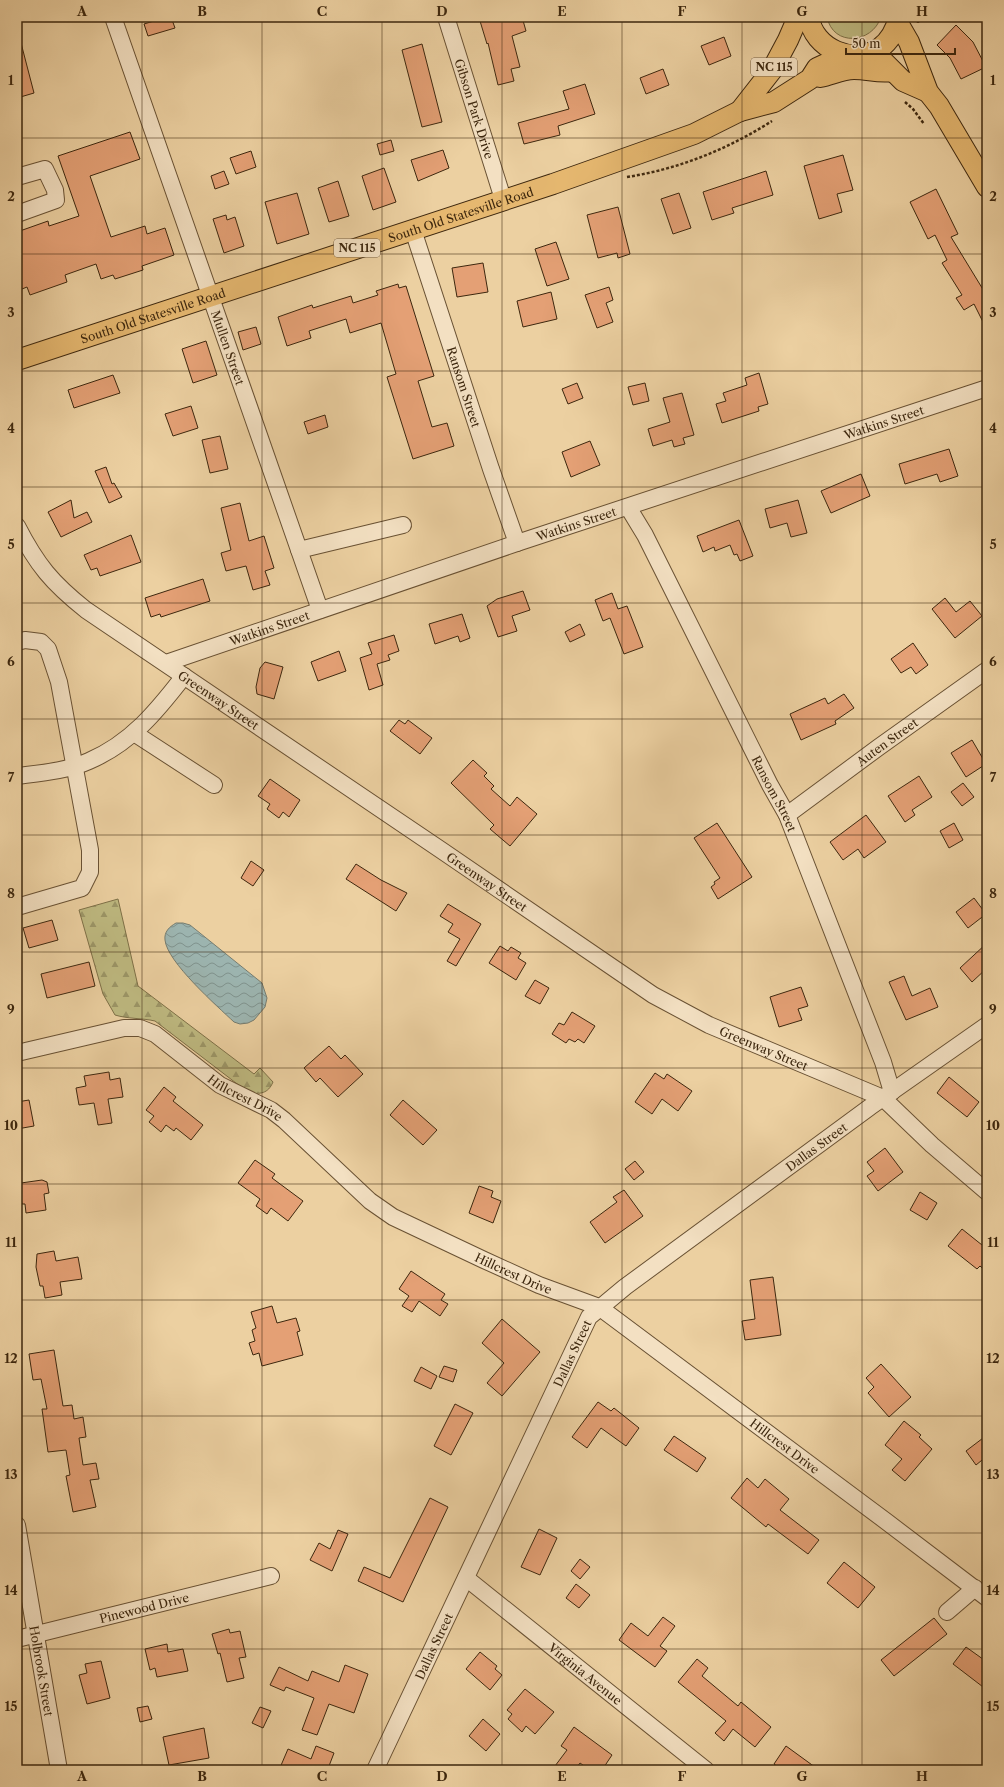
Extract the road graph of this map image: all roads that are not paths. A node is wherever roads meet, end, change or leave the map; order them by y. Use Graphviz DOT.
graph roads {
  1 [pos="114,17"];
  2 [pos="446,17"];
  3 [pos="798,17"];
  4 [pos="809,17"];
  5 [pos="898,20"];
  6 [pos="867,54"];
  7 [pos="845,55"];
  8 [pos="892,71"];
  9 [pos="810,79"];
  10 [pos="928,92"];
  11 [pos="740,111"];
  12 [pos="17,177"];
  13 [pos="987,187"];
  14 [pos="503,199"];
  15 [pos="17,214"];
  16 [pos="413,230"];
  17 [pos="210,297"];
  18 [pos="17,360"];
  19 [pos="987,388"];
  20 [pos="628,507"];
  21 [pos="403,525"];
  22 [pos="17,526"];
  23 [pos="517,543"];
  24 [pos="22,545"];
  25 [pos="299,550"];
  26 [pos="320,610"];
  27 [pos="17,642"];
  28 [pos="166,663"];
  29 [pos="987,670"];
  30 [pos="184,676"];
  31 [pos="134,733"];
  32 [pos="75,766"];
  33 [pos="17,776"];
  34 [pos="214,784"];
  35 [pos="787,814"];
  36 [pos="17,906"];
  37 [pos="987,1025"];
  38 [pos="17,1053"];
  39 [pos="888,1095"];
  40 [pos="987,1192"];
  41 [pos="599,1308"];
  42 [pos="17,1525"];
  43 [pos="271,1576"];
  44 [pos="466,1578"];
  45 [pos="981,1593"];
  46 [pos="947,1612"];
  47 [pos="36,1634"];
  48 [pos="17,1639"];
  49 [pos="59,1770"];
  50 [pos="375,1770"];
  51 [pos="706,1770"];
  1 -- 17 [label="street, Mullen Street"];
  2 -- 14 [label="street, Gibson Park Drive"];
  3 -- 11 [label="main road, South Old Statesville Road / NC 115"];
  4 -- 7 [label="main road"];
  5 -- 6 [label="main road, NC 115"];
  5 -- 10 [label="main road"];
  6 -- 7 [label="main road, NC 115"];
  6 -- 8 [label="main road"];
  7 -- 9 [label="main road, South Old Statesville Road / NC 115"];
  8 -- 9 [label="main road"];
  8 -- 10 [label="main road"];
  9 -- 11 [label="main road, South Old Statesville Road / NC 115"];
  10 -- 13 [label="main road"];
  11 -- 14 [label="main road, South Old Statesville Road / NC 115"];
  12 -- 15 [label="street"];
  14 -- 16 [label="main road, South Old Statesville Road / NC 115"];
  16 -- 17 [label="main road, South Old Statesville Road / NC 115"];
  16 -- 23 [label="street, Ransom Street"];
  17 -- 18 [label="main road, South Old Statesville Road / NC 115"];
  17 -- 25 [label="street, Mullen Street"];
  19 -- 20 [label="street, Watkins Street"];
  20 -- 23 [label="street, Watkins Street"];
  20 -- 35 [label="street, Ransom Street"];
  21 -- 25 [label="street"];
  22 -- 24 [label="street, Greenway Street"];
  23 -- 26 [label="street, Watkins Street"];
  24 -- 28 [label="street, Greenway Street"];
  25 -- 26 [label="street, Mullen Street"];
  26 -- 28 [label="street, Watkins Street"];
  27 -- 32 [label="street"];
  28 -- 30 [label="street, Greenway Street"];
  29 -- 35 [label="street, Auten Street"];
  30 -- 31 [label="street"];
  30 -- 39 [label="street, Greenway Street"];
  31 -- 32 [label="street"];
  31 -- 34 [label="street"];
  32 -- 33 [label="street"];
  32 -- 36 [label="street"];
  35 -- 39 [label="street, Ransom Street"];
  37 -- 39 [label="street, Dallas Street"];
  38 -- 41 [label="street, Hillcrest Drive"];
  39 -- 40 [label="street, Greenway Street"];
  39 -- 41 [label="street, Dallas Street"];
  41 -- 44 [label="street, Dallas Street"];
  41 -- 45 [label="street, Hillcrest Drive"];
  42 -- 47 [label="street, Holbrook Street"];
  43 -- 47 [label="street, Pinewood Drive"];
  44 -- 50 [label="street, Dallas Street"];
  44 -- 51 [label="street, Virginia Avenue"];
  45 -- 46 [label="street"];
  47 -- 48 [label="street, Pinewood Drive"];
  47 -- 49 [label="street, Holbrook Street"];
}
